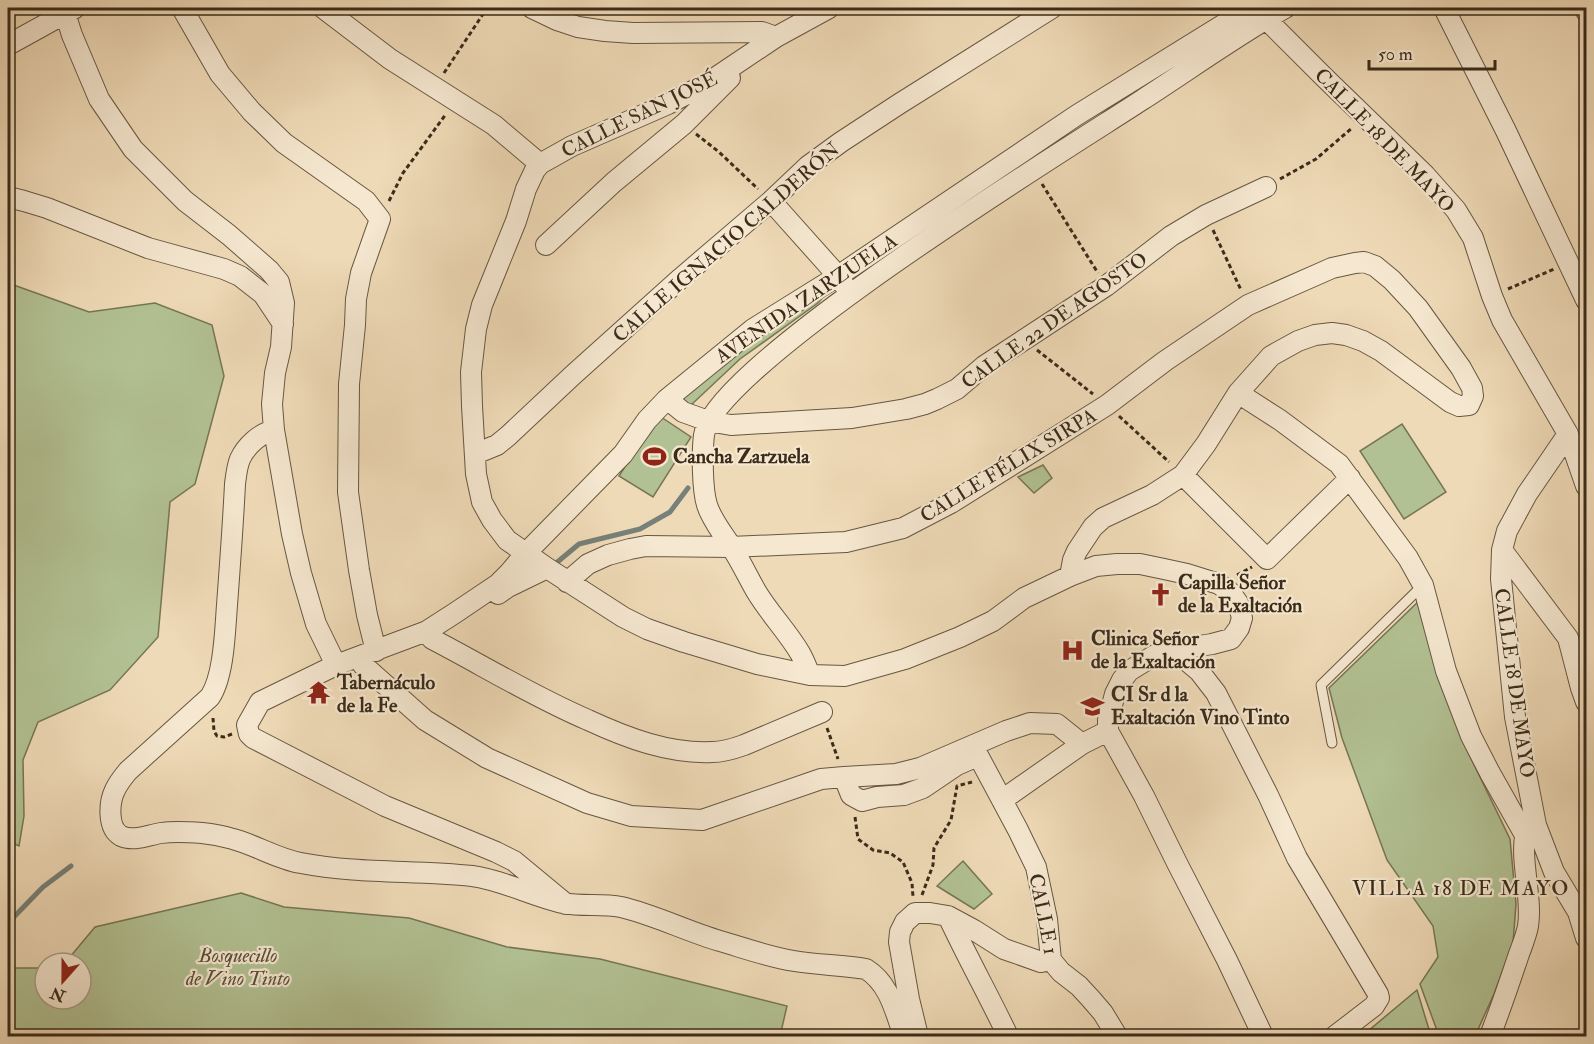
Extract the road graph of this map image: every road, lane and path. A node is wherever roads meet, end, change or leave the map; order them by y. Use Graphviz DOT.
graph roads {
  1 [pos="182,8"];
  2 [pos="323,8"];
  3 [pos="487,8"];
  4 [pos="532,8"];
  5 [pos="829,8"];
  6 [pos="1052,8"];
  7 [pos="1285,8"];
  8 [pos="1444,8"];
  9 [pos="70,10"];
  10 [pos="1258,13"];
  11 [pos="776,37"];
  12 [pos="8,45"];
  13 [pos="729,69"];
  14 [pos="435,87"];
  15 [pos="456,101"];
  16 [pos="1365,117"];
  17 [pos="684,123"];
  18 [pos="540,164"];
  19 [pos="1033,170"];
  20 [pos="1266,187"];
  21 [pos="8,197"];
  22 [pos="771,201"];
  23 [pos="1206,215"];
  24 [pos="380,219"];
  25 [pos="546,245"];
  26 [pos="1568,263"];
  27 [pos="838,276"];
  28 [pos="1106,286"];
  29 [pos="851,294"];
  30 [pos="1492,296"];
  31 [pos="1587,300"];
  32 [pos="1248,305"];
  33 [pos="282,324"];
  34 [pos="1239,393"];
  35 [pos="667,399"];
  36 [pos="708,421"];
  37 [pos="274,430"];
  38 [pos="1568,434"];
  39 [pos="475,454"];
  40 [pos="1183,475"];
  41 [pos="1350,477"];
  42 [pos="1587,486"];
  43 [pos="731,546"];
  44 [pos="1502,550"];
  45 [pos="526,553"];
  46 [pos="1267,559"];
  47 [pos="547,568"];
  48 [pos="1070,576"];
  49 [pos="567,582"];
  50 [pos="1219,584"];
  51 [pos="1423,585"];
  52 [pos="430,635"];
  53 [pos="1174,650"];
  54 [pos="366,658"];
  55 [pos="336,665"];
  56 [pos="810,675"];
  57 [pos="210,697"];
  58 [pos="1587,702"];
  59 [pos="822,712"];
  60 [pos="249,727"];
  61 [pos="1108,731"];
  62 [pos="1332,743"];
  63 [pos="1082,744"];
  64 [pos="976,751"];
  65 [pos="844,777"];
  66 [pos="990,777"];
  67 [pos="1002,800"];
  68 [pos="862,801"];
  69 [pos="1531,830"];
  70 [pos="566,904"];
  71 [pos="915,914"];
  72 [pos="948,916"];
  73 [pos="1587,939"];
  74 [pos="1051,960"];
  75 [pos="1360,1016"];
  76 [pos="904,1036"];
  77 [pos="918,1036"];
  78 [pos="1008,1036"];
  79 [pos="1117,1036"];
  80 [pos="1263,1036"];
  81 [pos="1335,1036"];
  82 [pos="1356,1036"];
  83 [pos="1490,1036"];
  1 -- 24 [label="street"];
  2 -- 14 [label="street"];
  3 -- 14 [label="path"];
  4 -- 11 [label="street"];
  5 -- 11 [label="street, CALLE SAN JOSÉ"];
  6 -- 22 [label="street, CALLE IGNACIO CALDERÓN"];
  7 -- 10 [label="street, AVENIDA ZARZUELA"];
  8 -- 26 [label="street"];
  9 -- 12 [label="street"];
  9 -- 33 [label="street"];
  10 -- 16 [label="street, CALLE 18 DE MAYO"];
  10 -- 19 [label="street, AVENIDA ZARZUELA"];
  10 -- 27 [label="street, AVENIDA ZARZUELA"];
  11 -- 13 [label="street, CALLE SAN JOSÉ"];
  13 -- 17 [label="street"];
  13 -- 18 [label="street, CALLE SAN JOSÉ"];
  14 -- 15 [label="street"];
  15 -- 18 [label="street"];
  15 -- 24 [label="path"];
  16 -- 20 [label="path"];
  16 -- 30 [label="street, CALLE 18 DE MAYO"];
  17 -- 22 [label="path"];
  17 -- 25 [label="street"];
  18 -- 39 [label="street"];
  19 -- 28 [label="path"];
  19 -- 29 [label="street, AVENIDA ZARZUELA"];
  20 -- 23 [label="street, CALLE 22 DE AGOSTO"];
  21 -- 33 [label="street"];
  22 -- 27 [label="street"];
  22 -- 39 [label="street, CALLE IGNACIO CALDERÓN"];
  23 -- 28 [label="street, CALLE 22 DE AGOSTO"];
  23 -- 32 [label="path"];
  24 -- 54 [label="street"];
  26 -- 30 [label="path"];
  26 -- 31 [label="street"];
  27 -- 29 [label="street"];
  27 -- 35 [label="street, AVENIDA ZARZUELA"];
  28 -- 36 [label="street, CALLE 22 DE AGOSTO"];
  29 -- 36 [label="street, AVENIDA ZARZUELA"];
  30 -- 38 [label="street, CALLE 18 DE MAYO"];
  32 -- 34 [label="street, CALLE FÉLIX SIRPA"];
  32 -- 43 [label="street, CALLE FÉLIX SIRPA"];
  33 -- 37 [label="street"];
  34 -- 40 [label="street"];
  34 -- 41 [label="street"];
  35 -- 36 [label="street, CALLE 22 DE AGOSTO"];
  35 -- 45 [label="street, AVENIDA ZARZUELA"];
  36 -- 43 [label="street"];
  37 -- 55 [label="street"];
  37 -- 57 [label="street"];
  38 -- 42 [label="street, CALLE 18 DE MAYO"];
  38 -- 44 [label="street, CALLE 18 DE MAYO"];
  39 -- 45 [label="street"];
  40 -- 46 [label="street"];
  40 -- 48 [label="street"];
  41 -- 46 [label="street"];
  41 -- 51 [label="street"];
  43 -- 49 [label="street, CALLE FÉLIX SIRPA"];
  43 -- 56 [label="street"];
  44 -- 58 [label="street"];
  44 -- 69 [label="street, CALLE 18 DE MAYO"];
  45 -- 47 [label="street"];
  45 -- 52 [label="street, AVENIDA ZARZUELA"];
  46 -- 50 [label="path"];
  47 -- 49 [label="street"];
  47 -- 52 [label="street"];
  48 -- 50 [label="street"];
  48 -- 56 [label="street"];
  49 -- 56 [label="street"];
  50 -- 53 [label="street"];
  51 -- 62 [label="lane"];
  51 -- 69 [label="street"];
  52 -- 54 [label="street"];
  52 -- 59 [label="street"];
  53 -- 61 [label="street"];
  53 -- 75 [label="street"];
  54 -- 55 [label="street"];
  54 -- 60 [label="street"];
  54 -- 65 [label="street"];
  55 -- 60 [label="street"];
  57 -- 60 [label="path"];
  57 -- 70 [label="street"];
  59 -- 65 [label="path"];
  60 -- 70 [label="street"];
  61 -- 63 [label="street"];
  61 -- 80 [label="street"];
  63 -- 64 [label="street"];
  63 -- 67 [label="street"];
  64 -- 65 [label="street"];
  64 -- 66 [label="street, CALLE 1"];
  64 -- 68 [label="street"];
  65 -- 68 [label="street"];
  66 -- 67 [label="street, CALLE 1"];
  66 -- 71 [label="path"];
  67 -- 74 [label="street, CALLE 1"];
  68 -- 71 [label="path"];
  69 -- 73 [label="street, CALLE 18 DE MAYO"];
  69 -- 83 [label="street"];
  70 -- 76 [label="street"];
  71 -- 72 [label="street"];
  71 -- 77 [label="street"];
  72 -- 74 [label="street"];
  72 -- 78 [label="street"];
  74 -- 79 [label="street, CALLE 1"];
  75 -- 81 [label="street"];
  75 -- 82 [label="street"];
}
